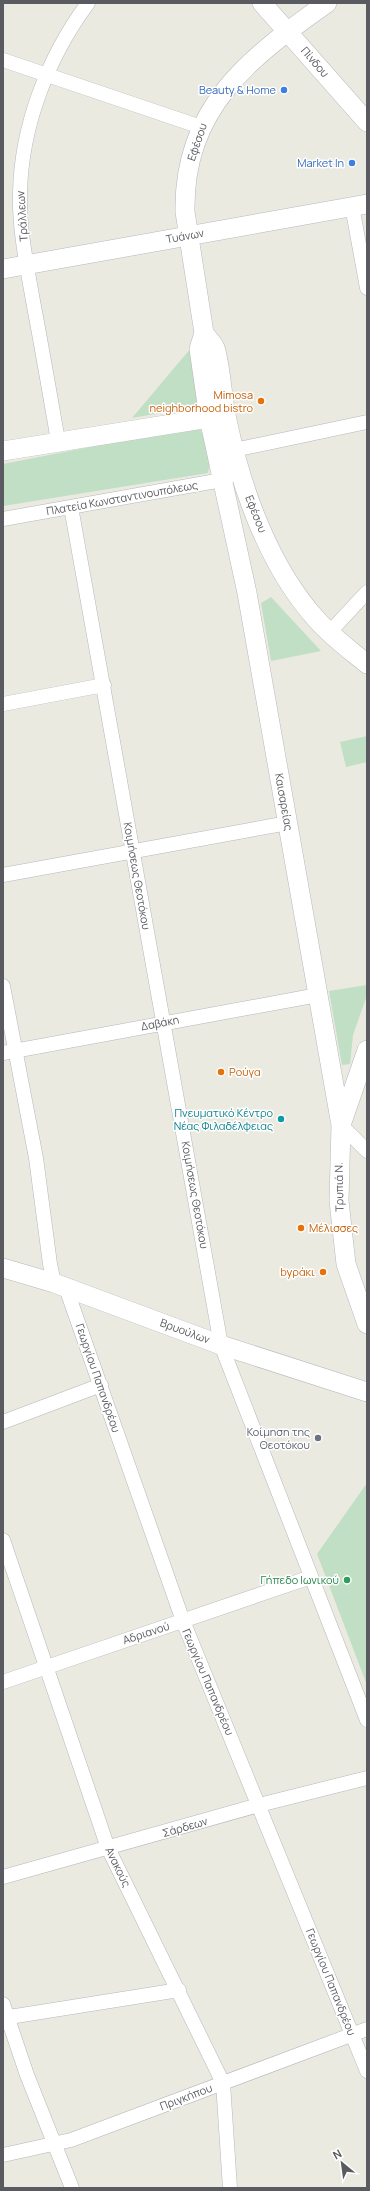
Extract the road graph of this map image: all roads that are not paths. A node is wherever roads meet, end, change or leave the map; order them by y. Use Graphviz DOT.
graph roads {
  1 [pos="88,3"];
  2 [pos="262,3"];
  3 [pos="327,3"];
  4 [pos="287,31"];
  5 [pos="3,60"];
  6 [pos="45,76"];
  7 [pos="367,122"];
  8 [pos="201,127"];
  9 [pos="359,205"];
  10 [pos="187,236"];
  11 [pos="27,265"];
  12 [pos="3,269"];
  13 [pos="367,288"];
  14 [pos="218,418"];
  15 [pos="367,422"];
  16 [pos="58,441"];
  17 [pos="234,450"];
  18 [pos="3,451"];
  19 [pos="239,469"];
  20 [pos="222,480"];
  21 [pos="71,507"];
  22 [pos="3,519"];
  23 [pos="367,592"];
  24 [pos="329,633"];
  25 [pos="367,664"];
  26 [pos="104,685"];
  27 [pos="3,704"];
  28 [pos="288,823"];
  29 [pos="134,852"];
  30 [pos="3,875"];
  31 [pos="3,986"];
  32 [pos="318,995"];
  33 [pos="162,1023"];
  34 [pos="367,1050"];
  35 [pos="9,1052"];
  36 [pos="341,1125"];
  37 [pos="367,1151"];
  38 [pos="3,1268"];
  39 [pos="60,1285"];
  40 [pos="367,1324"];
  41 [pos="221,1345"];
  42 [pos="101,1385"];
  43 [pos="367,1392"];
  44 [pos="3,1422"];
  45 [pos="3,1540"];
  46 [pos="311,1577"];
  47 [pos="182,1621"];
  48 [pos="46,1667"];
  49 [pos="3,1682"];
  50 [pos="367,1720"];
  51 [pos="367,1778"];
  52 [pos="259,1805"];
  53 [pos="108,1848"];
  54 [pos="3,1878"];
  55 [pos="179,1990"];
  56 [pos="3,2004"];
  57 [pos="5,2018"];
  58 [pos="367,2029"];
  59 [pos="353,2035"];
  60 [pos="367,2071"];
  61 [pos="223,2083"];
  62 [pos="55,2145"];
  63 [pos="3,2155"];
  64 [pos="72,2188"];
  65 [pos="230,2188"];
  1 -- 6 [label="street, Τράλλεων"];
  2 -- 4 [label="street, Πίνδου"];
  3 -- 4 [label="street, Εφέσου"];
  4 -- 7 [label="street, Πίνδου"];
  4 -- 8 [label="street, Εφέσου"];
  5 -- 6 [label="street"];
  6 -- 8 [label="street"];
  6 -- 11 [label="street, Τράλλεων"];
  8 -- 10 [label="street, Εφέσου"];
  9 -- 10 [label="street, Τυάνων"];
  9 -- 13 [label="street"];
  10 -- 11 [label="street, Τυάνων"];
  10 -- 14 [label="street, Εφέσου"];
  11 -- 12 [label="street, Τυάνων"];
  11 -- 16 [label="street, Τράλλεων"];
  14 -- 16 [label="street"];
  14 -- 17 [label="street, Εφέσου"];
  14 -- 20 [label="street, Εφέσου"];
  15 -- 17 [label="street"];
  16 -- 18 [label="street"];
  17 -- 19 [label="street, Εφέσου"];
  19 -- 20 [label="street, Πλατεία Κωνσταντινουπόλεως"];
  19 -- 24 [label="street, Εφέσου"];
  20 -- 21 [label="street, Πλατεία Κωνσταντινουπόλεως"];
  20 -- 28 [label="street, Καισαρείας"];
  21 -- 22 [label="street, Πλατεία Κωνσταντινουπόλεως"];
  21 -- 26 [label="street, Κοιμήσεως Θεοτόκου"];
  23 -- 24 [label="street"];
  24 -- 25 [label="street, Εφέσου"];
  26 -- 27 [label="street"];
  26 -- 29 [label="street, Κοιμήσεως Θεοτόκου"];
  28 -- 29 [label="street"];
  28 -- 32 [label="street, Καισαρείας"];
  29 -- 30 [label="street"];
  29 -- 33 [label="street, Κοιμήσεως Θεοτόκου"];
  31 -- 35 [label="street, Γεωργίου Παπανδρέου"];
  32 -- 33 [label="street, Δαβάκη"];
  32 -- 36 [label="street, Καισαρείας"];
  33 -- 35 [label="street, Δαβάκη"];
  33 -- 41 [label="street, Κοιμήσεως Θεοτόκου"];
  34 -- 36 [label="street, Τρυπιά Ν."];
  35 -- 39 [label="street, Γεωργίου Παπανδρέου"];
  36 -- 37 [label="street"];
  36 -- 40 [label="street, Τρυπιά Ν."];
  38 -- 39 [label="street, Βρυούλων"];
  39 -- 41 [label="street, Βρυούλων"];
  39 -- 42 [label="street, Γεωργίου Παπανδρέου"];
  41 -- 43 [label="street, Βρυούλων"];
  41 -- 46 [label="street, Κοιμήσεως Θεοτόκου"];
  42 -- 44 [label="street"];
  42 -- 47 [label="street, Γεωργίου Παπανδρέου"];
  45 -- 48 [label="street, Ανακούς"];
  46 -- 47 [label="street, Αδριανού"];
  46 -- 50 [label="street, Κοιμήσεως Θεοτόκου"];
  47 -- 48 [label="street, Αδριανού"];
  47 -- 52 [label="street, Γεωργίου Παπανδρέου"];
  48 -- 49 [label="street, Αδριανού"];
  48 -- 53 [label="street, Ανακούς"];
  51 -- 52 [label="street, Σάρδεων"];
  52 -- 53 [label="street, Σάρδεων"];
  52 -- 59 [label="street, Γεωργίου Παπανδρέου"];
  53 -- 54 [label="street, Σάρδεων"];
  53 -- 55 [label="street, Ανακούς"];
  55 -- 57 [label="street"];
  55 -- 61 [label="street, Ανακούς"];
  56 -- 57 [label="street"];
  57 -- 62 [label="street"];
  58 -- 59 [label="street, Πριγκήπου"];
  59 -- 60 [label="street, Γεωργίου Παπανδρέου"];
  59 -- 61 [label="street, Πριγκήπου"];
  61 -- 62 [label="street, Πριγκήπου"];
  61 -- 65 [label="street, Ανακούς"];
  62 -- 63 [label="street, Πριγκήπου"];
  62 -- 64 [label="street"];
}
